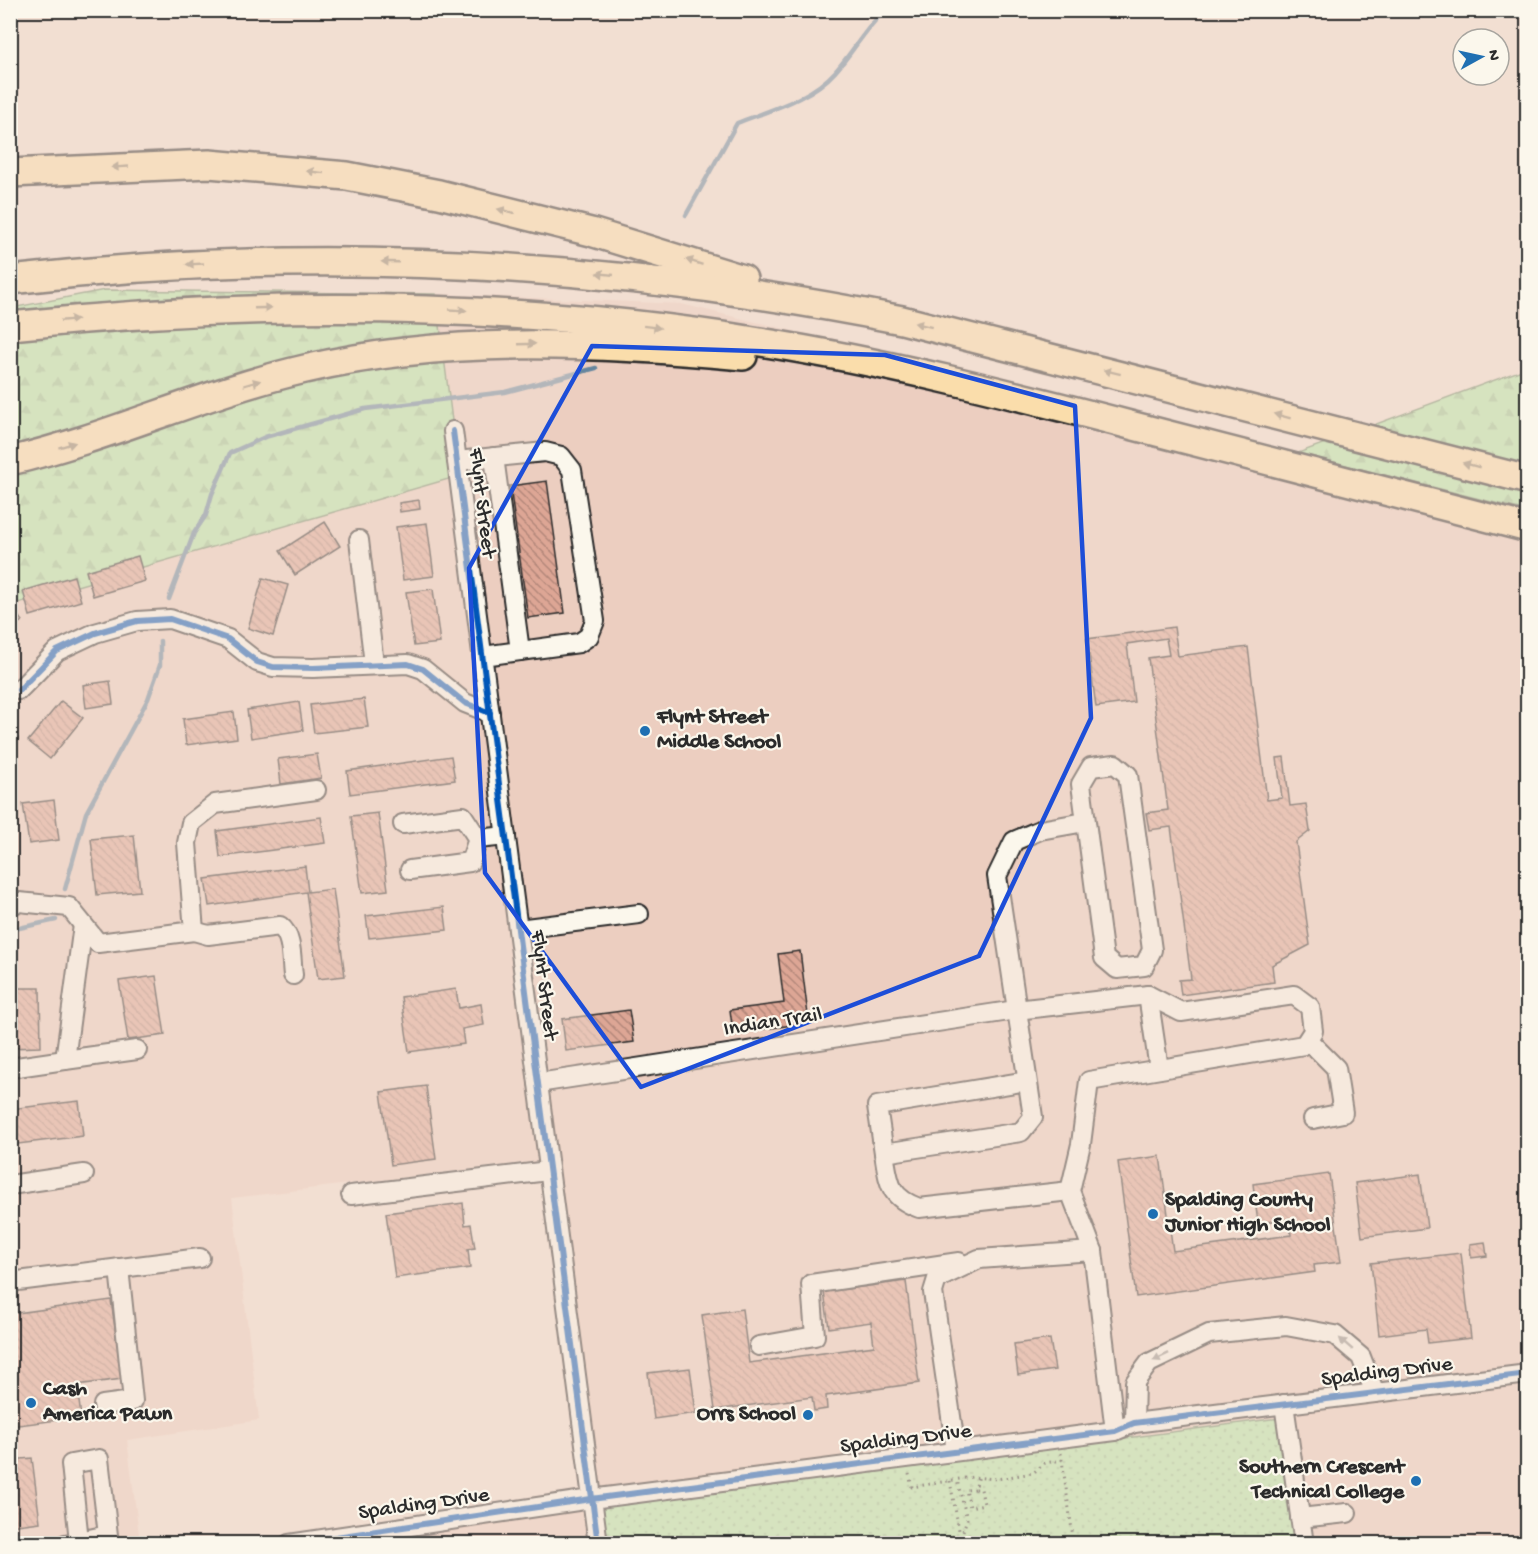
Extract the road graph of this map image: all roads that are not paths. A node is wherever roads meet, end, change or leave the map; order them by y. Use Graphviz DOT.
graph roads {
  1 [pos="10,173"];
  2 [pos="10,280"];
  3 [pos="809,302"];
  4 [pos="10,326"];
  5 [pos="876,363"];
  6 [pos="453,431"];
  7 [pos="494,457"];
  8 [pos="10,461"];
  9 [pos="458,461"];
  10 [pos="1527,480"];
  11 [pos="1527,528"];
  12 [pos="359,540"];
  13 [pos="520,651"];
  14 [pos="483,656"];
  15 [pos="374,664"];
  16 [pos="19,690"];
  17 [pos="490,713"];
  18 [pos="316,790"];
  19 [pos="1085,822"];
  20 [pos="404,824"];
  21 [pos="506,836"];
  22 [pos="478,839"];
  23 [pos="410,870"];
  24 [pos="10,905"];
  25 [pos="639,914"];
  26 [pos="83,925"];
  27 [pos="518,929"];
  28 [pos="194,932"];
  29 [pos="293,975"];
  30 [pos="1148,995"];
  31 [pos="1016,1010"];
  32 [pos="1308,1040"];
  33 [pos="137,1050"];
  34 [pos="65,1060"];
  35 [pos="10,1068"];
  36 [pos="1159,1069"];
  37 [pos="1027,1081"];
  38 [pos="538,1083"];
  39 [pos="1313,1119"];
  40 [pos="884,1152"];
  41 [pos="548,1171"];
  42 [pos="84,1174"];
  43 [pos="10,1185"];
  44 [pos="1070,1191"];
  45 [pos="351,1195"];
  46 [pos="1093,1251"];
  47 [pos="200,1258"];
  48 [pos="979,1259"];
  49 [pos="119,1268"];
  50 [pos="10,1282"];
  51 [pos="759,1346"];
  52 [pos="1527,1374"];
  53 [pos="1375,1393"];
  54 [pos="1284,1404"];
  55 [pos="103,1405"];
  56 [pos="1134,1423"];
  57 [pos="1115,1431"];
  58 [pos="956,1451"];
  59 [pos="591,1499"];
  60 [pos="1347,1513"];
  61 [pos="1300,1518"];
  62 [pos="301,1543"];
  63 [pos="598,1544"];
  64 [pos="1304,1544"];
  3 -- 1 [label="highway, one-way"];
  3 -- 2 [label="highway, one-way"];
  10 -- 3 [label="highway, one-way"];
  4 -- 5 [label="highway, one-way"];
  8 -- 5 [label="highway, one-way"];
  5 -- 11 [label="highway"];
  6 -- 9 [label="street, Flynt Street"];
  7 -- 9 [label="street"];
  7 -- 13 [label="street"];
  7 -- 13 [label="street"];
  9 -- 14 [label="street, Flynt Street"];
  12 -- 15 [label="street"];
  13 -- 14 [label="street"];
  14 -- 17 [label="street, Flynt Street"];
  15 -- 16 [label="street"];
  15 -- 17 [label="street"];
  17 -- 21 [label="street, Flynt Street"];
  18 -- 28 [label="street"];
  19 -- 19 [label="street"];
  19 -- 31 [label="street"];
  20 -- 22 [label="street"];
  21 -- 22 [label="street"];
  21 -- 27 [label="street, Flynt Street"];
  22 -- 23 [label="street"];
  24 -- 26 [label="street"];
  25 -- 27 [label="street"];
  26 -- 28 [label="street"];
  26 -- 34 [label="street"];
  27 -- 38 [label="street, Flynt Street"];
  28 -- 29 [label="street"];
  30 -- 31 [label="street, Indian Trail"];
  30 -- 32 [label="street"];
  30 -- 36 [label="street"];
  31 -- 37 [label="street"];
  31 -- 38 [label="street, Indian Trail"];
  32 -- 36 [label="street"];
  32 -- 39 [label="street"];
  33 -- 34 [label="street"];
  34 -- 35 [label="street"];
  36 -- 44 [label="street"];
  37 -- 40 [label="street"];
  37 -- 40 [label="street"];
  38 -- 41 [label="street, Flynt Street"];
  40 -- 44 [label="street"];
  41 -- 45 [label="street"];
  41 -- 59 [label="street, Flynt Street"];
  42 -- 43 [label="street"];
  44 -- 46 [label="street"];
  46 -- 48 [label="street"];
  46 -- 57 [label="street"];
  47 -- 49 [label="street"];
  48 -- 51 [label="street"];
  48 -- 58 [label="street"];
  49 -- 50 [label="street"];
  49 -- 55 [label="street"];
  52 -- 53 [label="street, Spalding Drive"];
  53 -- 54 [label="street, Spalding Drive"];
  53 -- 56 [label="street, one-way"];
  54 -- 56 [label="street, Spalding Drive"];
  54 -- 61 [label="street"];
  56 -- 57 [label="street, Spalding Drive"];
  57 -- 58 [label="street, Spalding Drive"];
  58 -- 59 [label="street, Spalding Drive"];
  59 -- 62 [label="street, Spalding Drive"];
  59 -- 63 [label="street, Flynt Street"];
  60 -- 61 [label="street"];
  61 -- 64 [label="street"];
}
